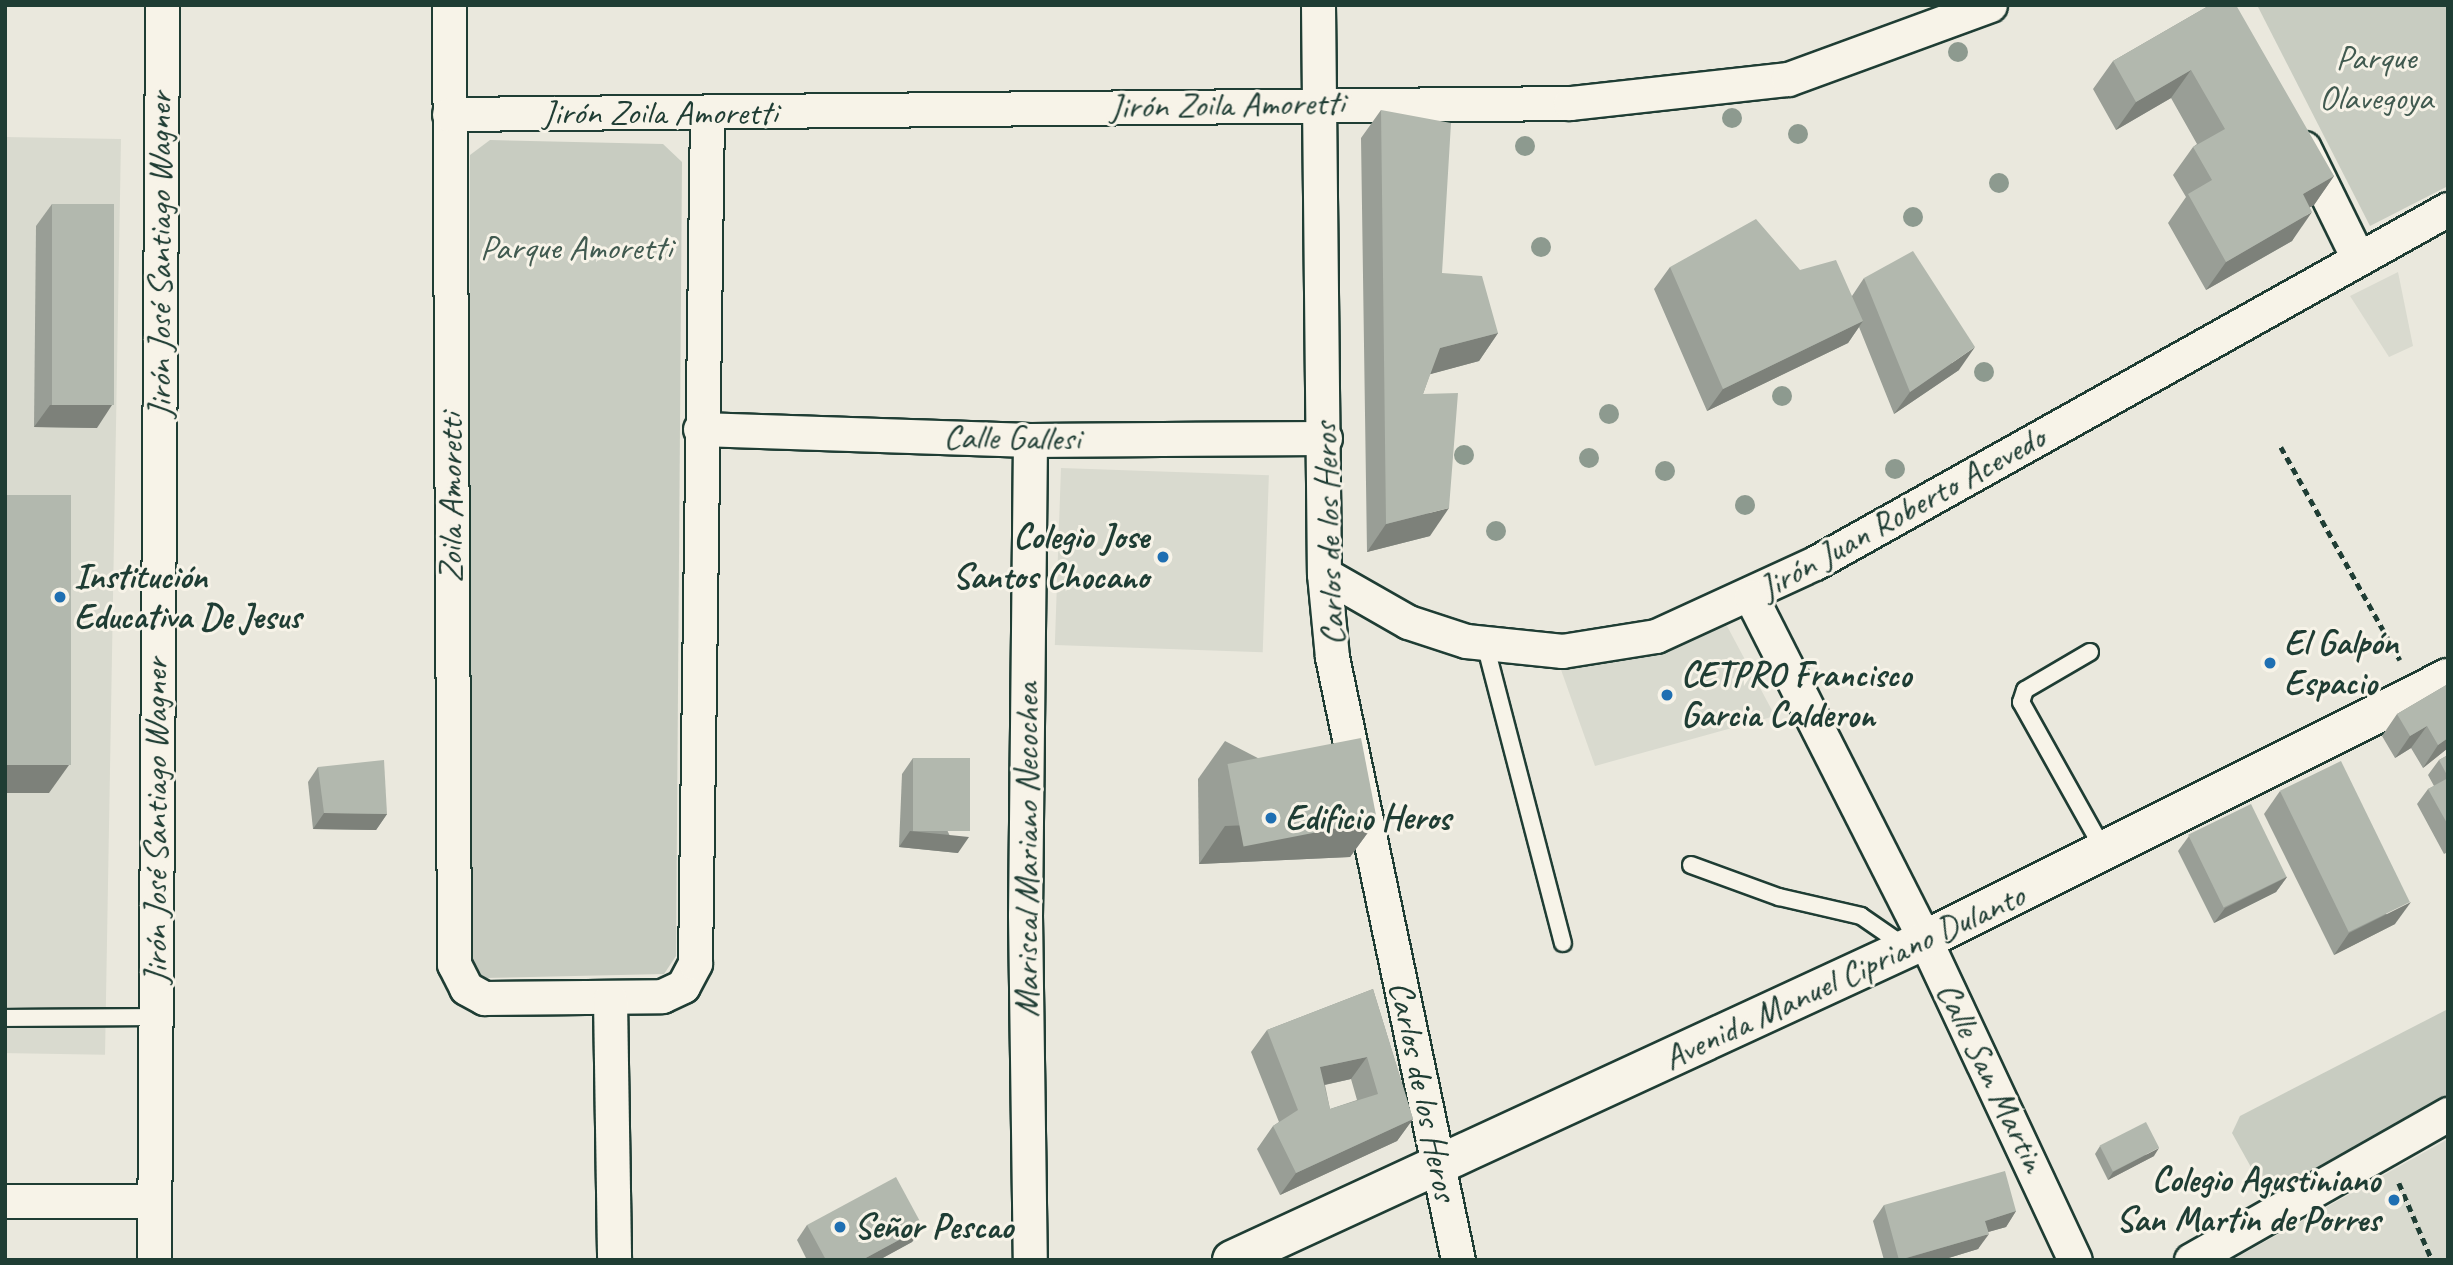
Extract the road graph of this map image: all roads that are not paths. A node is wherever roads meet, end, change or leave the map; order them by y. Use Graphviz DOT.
graph roads {
  1 [pos="162,5"];
  2 [pos="449,5"];
  3 [pos="1318,5"];
  4 [pos="1990,5"];
  5 [pos="1319,103"];
  6 [pos="449,114"];
  7 [pos="707,114"];
  8 [pos="2287,115"];
  9 [pos="2448,209"];
  10 [pos="2357,256"];
  11 [pos="699,429"];
  12 [pos="1325,438"];
  13 [pos="1030,440"];
  14 [pos="1324,574"];
  15 [pos="1751,597"];
  16 [pos="1485,644"];
  17 [pos="2090,652"];
  18 [pos="2433,686"];
  19 [pos="2105,852"];
  20 [pos="1691,865"];
  21 [pos="1563,943"];
  22 [pos="1916,944"];
  23 [pos="610,999"];
  24 [pos="155,1017"];
  25 [pos="5,1018"];
  26 [pos="2448,1114"];
  27 [pos="1438,1167"];
  28 [pos="5,1201"];
  29 [pos="154,1201"];
  30 [pos="1029,1259"];
  31 [pos="154,1260"];
  32 [pos="614,1260"];
  33 [pos="1231,1260"];
  34 [pos="1458,1260"];
  35 [pos="2075,1260"];
  36 [pos="2190,1260"];
  1 -- 24 [label="street, Jirón José Santiago Wagner"];
  2 -- 6 [label="street, Zoila Amoretti"];
  3 -- 5 [label="street, Carlos de los Heros"];
  4 -- 5 [label="street, Jirón Zoila Amoretti"];
  5 -- 7 [label="street, Jirón Zoila Amoretti"];
  5 -- 12 [label="street, Carlos de los Heros"];
  6 -- 7 [label="street, Jirón Zoila Amoretti"];
  6 -- 23 [label="street, Zoila Amoretti"];
  7 -- 11 [label="street"];
  8 -- 10 [label="street"];
  9 -- 10 [label="street, Jirón Juan Roberto Acevedo"];
  10 -- 15 [label="street, Jirón Juan Roberto Acevedo"];
  11 -- 13 [label="street, Calle Gallesi"];
  11 -- 23 [label="street"];
  12 -- 13 [label="street, Calle Gallesi"];
  12 -- 14 [label="street, Carlos de los Heros"];
  13 -- 30 [label="street, Mariscal Mariano Necochea"];
  14 -- 16 [label="street, Jirón Juan Roberto Acevedo"];
  14 -- 27 [label="street, Carlos de los Heros"];
  15 -- 16 [label="street, Jirón Juan Roberto Acevedo"];
  15 -- 22 [label="street, Calle San Martin"];
  16 -- 21 [label="lane"];
  17 -- 19 [label="lane"];
  18 -- 19 [label="street, Avenida Manuel Cipriano Dulanto"];
  19 -- 22 [label="street, Avenida Manuel Cipriano Dulanto"];
  20 -- 22 [label="lane"];
  22 -- 27 [label="street, Avenida Manuel Cipriano Dulanto"];
  22 -- 35 [label="street, Calle San Martin"];
  23 -- 32 [label="street"];
  24 -- 25 [label="lane"];
  24 -- 29 [label="street, Jirón José Santiago Wagner"];
  26 -- 36 [label="street"];
  27 -- 33 [label="street, Avenida Manuel Cipriano Dulanto"];
  27 -- 34 [label="street, Carlos de los Heros"];
  28 -- 29 [label="street"];
  29 -- 31 [label="street, Jirón José Santiago Wagner"];
}
